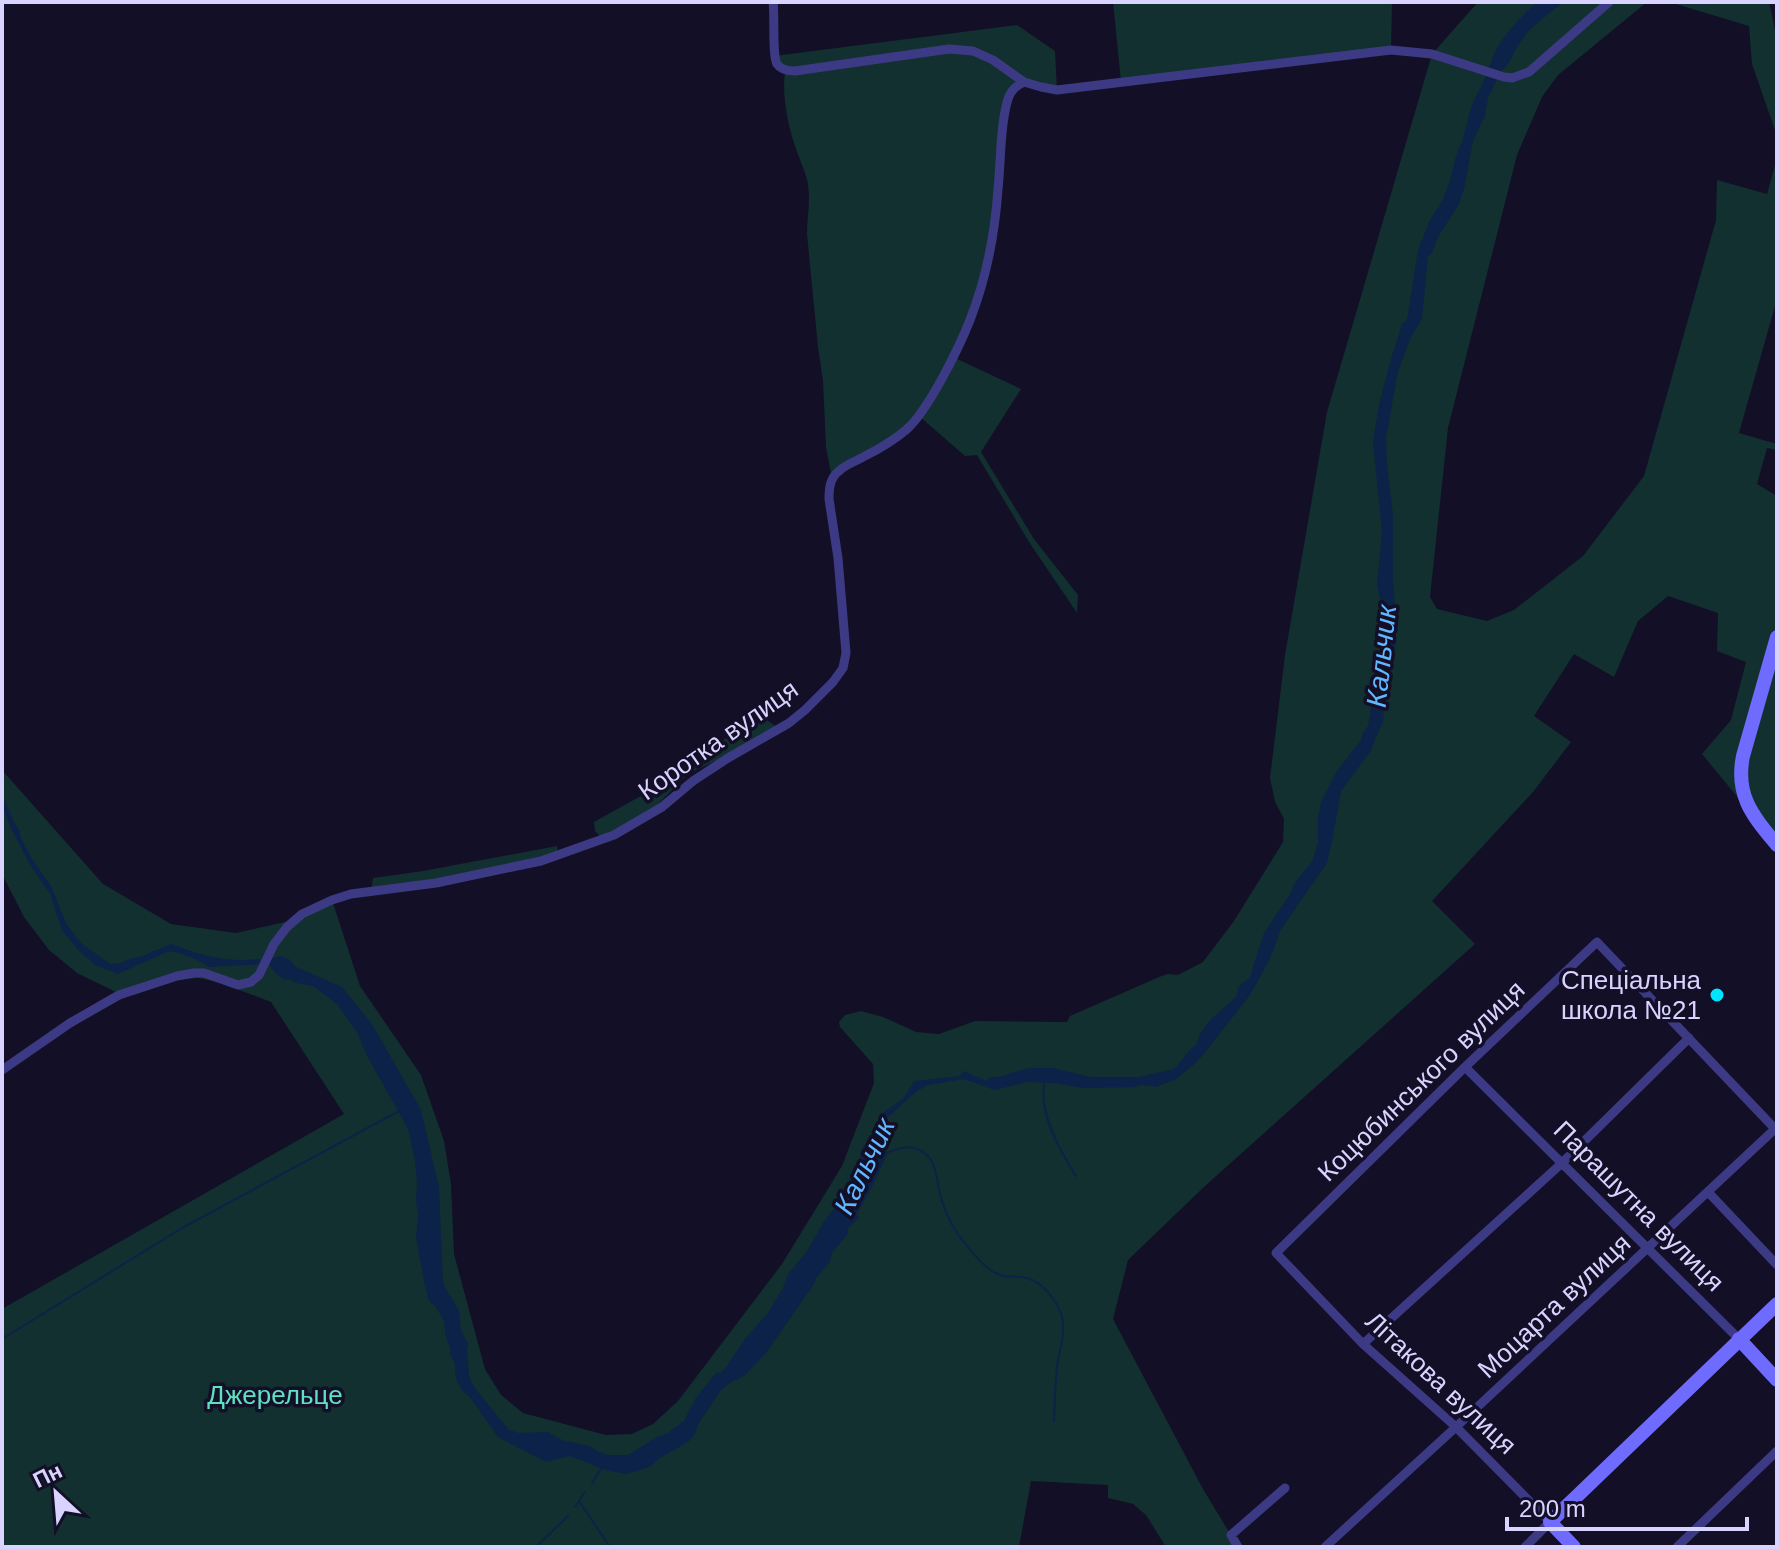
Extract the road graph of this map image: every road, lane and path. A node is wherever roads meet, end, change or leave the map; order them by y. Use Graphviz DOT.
graph roads {
  1 [pos="773,2"];
  2 [pos="1609,2"];
  3 [pos="1024,82"];
  4 [pos="1777,637"];
  5 [pos="1777,845"];
  6 [pos="1689,1038"];
  7 [pos="1465,1067"];
  8 [pos="2,1070"];
  9 [pos="1776,1129"];
  10 [pos="1562,1163"];
  11 [pos="1708,1192"];
  12 [pos="1648,1249"];
  13 [pos="1276,1253"];
  14 [pos="1777,1265"];
  15 [pos="1777,1304"];
  16 [pos="1739,1339"];
  17 [pos="1363,1344"];
  18 [pos="1777,1380"];
  19 [pos="1456,1427"];
  20 [pos="1777,1451"];
  21 [pos="1285,1488"];
  22 [pos="1550,1522"];
  23 [pos="1238,1547"];
  24 [pos="1325,1547"];
  25 [pos="1525,1547"];
  26 [pos="1574,1547"];
  27 [pos="1677,1547"];
  1 -- 3 [label="street"];
  2 -- 3 [label="street"];
  3 -- 8 [label="street, Коротка вулиця"];
  4 -- 5 [label="main road"];
  6 -- 7 [label="street, Коцюбинського вулиця"];
  6 -- 9 [label="street"];
  6 -- 10 [label="street"];
  7 -- 10 [label="street, Парашутна вулиця"];
  7 -- 13 [label="street, Коцюбинського вулиця"];
  9 -- 11 [label="street, Моцарта вулиця"];
  10 -- 12 [label="street, Парашутна вулиця"];
  10 -- 17 [label="street"];
  11 -- 12 [label="street, Моцарта вулиця"];
  11 -- 14 [label="street"];
  12 -- 16 [label="street, Парашутна вулиця"];
  12 -- 19 [label="street, Моцарта вулиця"];
  13 -- 17 [label="street, Літакова вулиця"];
  15 -- 16 [label="main road"];
  16 -- 18 [label="main road, Парашутна вулиця"];
  16 -- 22 [label="main road"];
  17 -- 19 [label="street, Літакова вулиця"];
  19 -- 22 [label="street, Літакова вулиця"];
  19 -- 24 [label="street, Моцарта вулиця"];
  20 -- 27 [label="street"];
  21 -- 23 [label="street"];
  22 -- 25 [label="street"];
  22 -- 26 [label="main road, Літакова вулиця"];
}
